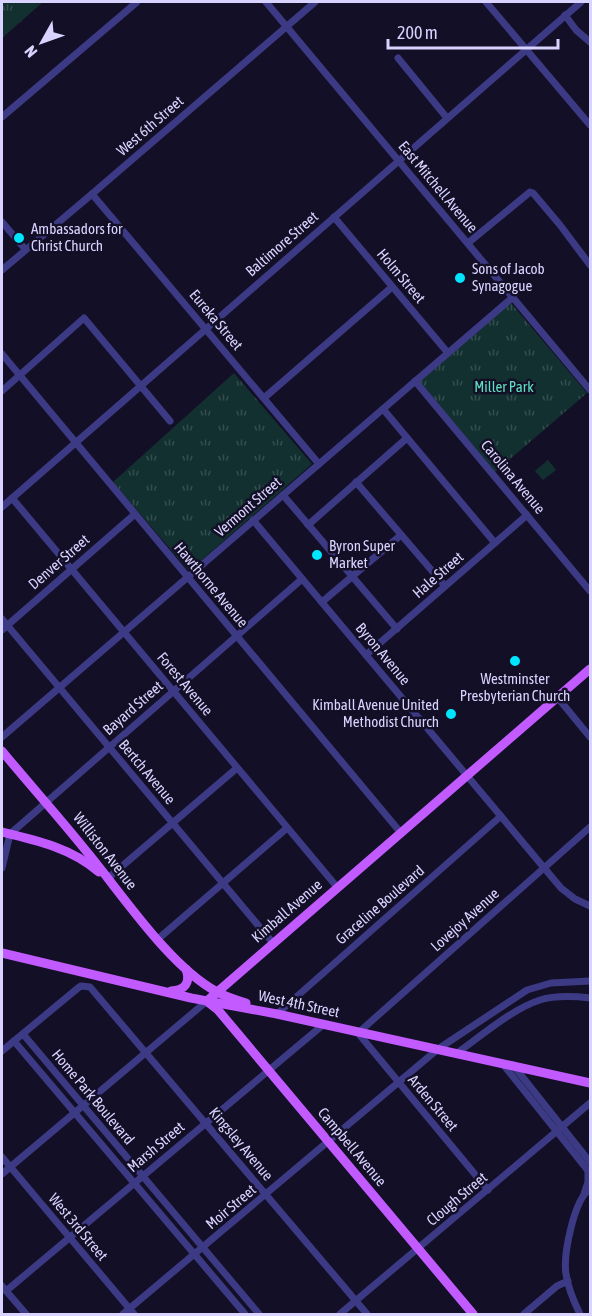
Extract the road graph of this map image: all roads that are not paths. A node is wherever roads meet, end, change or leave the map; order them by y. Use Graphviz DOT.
graph roads {
  1 [pos="137,2"];
  2 [pos="266,2"];
  3 [pos="315,2"];
  4 [pos="486,2"];
  5 [pos="581,2"];
  6 [pos="565,15"];
  7 [pos="286,26"];
  8 [pos="591,42"];
  9 [pos="526,49"];
  10 [pos="398,58"];
  11 [pos="2,117"];
  12 [pos="447,118"];
  13 [pos="591,125"];
  14 [pos="398,160"];
  15 [pos="92,194"];
  16 [pos="334,217"];
  17 [pos="2,222"];
  18 [pos="468,243"];
  19 [pos="25,249"];
  20 [pos="591,265"];
  21 [pos="2,270"];
  22 [pos="392,287"];
  23 [pos="513,297"];
  24 [pos="206,329"];
  25 [pos="448,353"];
  26 [pos="2,354"];
  27 [pos="19,375"];
  28 [pos="416,381"];
  29 [pos="141,386"];
  30 [pos="591,390"];
  31 [pos="2,391"];
  32 [pos="264,398"];
  33 [pos="383,409"];
  34 [pos="170,421"];
  35 [pos="407,438"];
  36 [pos="75,442"];
  37 [pos="319,464"];
  38 [pos="357,482"];
  39 [pos="283,495"];
  40 [pos="12,498"];
  41 [pos="2,507"];
  42 [pos="135,514"];
  43 [pos="527,515"];
  44 [pos="253,520"];
  45 [pos="308,525"];
  46 [pos="401,535"];
  47 [pos="495,543"];
  48 [pos="71,569"];
  49 [pos="187,577"];
  50 [pos="352,577"];
  51 [pos="302,579"];
  52 [pos="445,586"];
  53 [pos="591,591"];
  54 [pos="322,602"];
  55 [pos="3,624"];
  56 [pos="397,629"];
  57 [pos="124,632"];
  58 [pos="236,636"];
  59 [pos="366,655"];
  60 [pos="591,669"];
  61 [pos="59,687"];
  62 [pos="173,691"];
  63 [pos="558,698"];
  64 [pos="2,737"];
  65 [pos="591,737"];
  66 [pos="109,747"];
  67 [pos="2,751"];
  68 [pos="237,768"];
  69 [pos="467,776"];
  70 [pos="45,802"];
  71 [pos="501,816"];
  72 [pos="173,823"];
  73 [pos="591,827"];
  74 [pos="287,828"];
  75 [pos="6,833"];
  76 [pos="401,833"];
  77 [pos="544,867"];
  78 [pos="2,868"];
  79 [pos="107,879"];
  80 [pos="223,883"];
  81 [pos="337,887"];
  82 [pos="591,906"];
  83 [pos="158,939"];
  84 [pos="273,943"];
  85 [pos="2,953"];
  86 [pos="245,967"];
  87 [pos="186,969"];
  88 [pos="591,981"];
  89 [pos="161,991"];
  90 [pos="217,992"];
  91 [pos="591,998"];
  92 [pos="207,1001"];
  93 [pos="248,1004"];
  94 [pos="277,1014"];
  95 [pos="324,1024"];
  96 [pos="358,1033"];
  97 [pos="23,1034"];
  98 [pos="14,1041"];
  99 [pos="438,1049"];
  100 [pos="2,1052"];
  101 [pos="145,1052"];
  102 [pos="457,1053"];
  103 [pos="501,1063"];
  104 [pos="513,1065"];
  105 [pos="268,1071"];
  106 [pos="399,1083"];
  107 [pos="591,1083"];
  108 [pos="591,1104"];
  109 [pos="82,1105"];
  110 [pos="74,1112"];
  111 [pos="206,1123"];
  112 [pos="561,1129"];
  113 [pos="328,1142"];
  114 [pos="2,1157"];
  115 [pos="10,1167"];
  116 [pos="590,1168"];
  117 [pos="2,1174"];
  118 [pos="142,1176"];
  119 [pos="134,1183"];
  120 [pos="488,1190"];
  121 [pos="587,1192"];
  122 [pos="266,1195"];
  123 [pos="70,1238"];
  124 [pos="202,1248"];
  125 [pos="418,1249"];
  126 [pos="194,1255"];
  127 [pos="568,1281"];
  128 [pos="4,1289"];
  129 [pos="356,1302"];
  130 [pos="132,1312"];
  131 [pos="26,1314"];
  132 [pos="123,1314"];
  133 [pos="244,1314"];
  134 [pos="259,1314"];
  135 [pos="340,1314"];
  136 [pos="366,1314"];
  137 [pos="473,1314"];
  138 [pos="524,1314"];
  139 [pos="580,1314"];
  1 -- 11 [label="street"];
  2 -- 7 [label="street, East Mitchell Avenue"];
  3 -- 7 [label="street, West 6th Street"];
  4 -- 9 [label="street"];
  5 -- 6 [label="street, Baltimore Street"];
  6 -- 8 [label="street"];
  6 -- 9 [label="street, Baltimore Street"];
  7 -- 14 [label="street, East Mitchell Avenue"];
  7 -- 15 [label="street, West 6th Street"];
  9 -- 12 [label="street, Baltimore Street"];
  9 -- 13 [label="street"];
  10 -- 12 [label="street"];
  12 -- 14 [label="street, Baltimore Street"];
  14 -- 16 [label="street, Baltimore Street"];
  14 -- 18 [label="street, East Mitchell Avenue"];
  15 -- 19 [label="street, West 6th Street"];
  15 -- 24 [label="street, Eureka Street"];
  16 -- 22 [label="street, Holm Street"];
  16 -- 24 [label="street, Baltimore Street"];
  17 -- 19 [label="street"];
  18 -- 20 [label="street"];
  18 -- 23 [label="street, East Mitchell Avenue"];
  19 -- 21 [label="street, West 6th Street"];
  22 -- 25 [label="street, Holm Street"];
  22 -- 32 [label="street"];
  23 -- 25 [label="street, Vermont Street"];
  23 -- 30 [label="street, East Mitchell Avenue"];
  24 -- 29 [label="street, Baltimore Street"];
  24 -- 32 [label="street, Eureka Street"];
  25 -- 28 [label="street, Vermont Street"];
  26 -- 27 [label="street, Hawthorne Avenue"];
  27 -- 29 [label="street"];
  27 -- 31 [label="street"];
  27 -- 36 [label="street, Hawthorne Avenue"];
  28 -- 33 [label="street, Vermont Street"];
  28 -- 43 [label="street, Carolina Avenue"];
  29 -- 34 [label="street"];
  29 -- 36 [label="street, Baltimore Street"];
  32 -- 37 [label="street, Eureka Street"];
  33 -- 35 [label="street"];
  33 -- 37 [label="street, Vermont Street"];
  35 -- 38 [label="street"];
  35 -- 47 [label="street"];
  36 -- 40 [label="street, Baltimore Street"];
  36 -- 42 [label="street, Hawthorne Avenue"];
  37 -- 39 [label="street, Vermont Street"];
  38 -- 45 [label="street"];
  38 -- 46 [label="street"];
  39 -- 44 [label="street, Vermont Street"];
  39 -- 45 [label="street"];
  40 -- 41 [label="street, Baltimore Street"];
  40 -- 48 [label="street, Forest Avenue"];
  42 -- 48 [label="street, Denver Street"];
  42 -- 49 [label="street, Hawthorne Avenue"];
  43 -- 47 [label="street, Hale Street"];
  43 -- 53 [label="street, Carolina Avenue"];
  44 -- 49 [label="street, Vermont Street"];
  44 -- 51 [label="street, Byron Avenue"];
  45 -- 50 [label="street"];
  46 -- 50 [label="street"];
  46 -- 52 [label="street"];
  47 -- 52 [label="street, Hale Street"];
  48 -- 55 [label="street, Denver Street"];
  48 -- 57 [label="street, Forest Avenue"];
  49 -- 57 [label="street, Vermont Street"];
  49 -- 58 [label="street, Hawthorne Avenue"];
  50 -- 54 [label="street"];
  50 -- 56 [label="street"];
  51 -- 54 [label="street, Byron Avenue"];
  51 -- 58 [label="street, Bayard Street"];
  52 -- 56 [label="street, Hale Street"];
  54 -- 59 [label="street, Byron Avenue"];
  55 -- 61 [label="street, Bertch Avenue"];
  56 -- 59 [label="street, Hale Street"];
  57 -- 61 [label="street, Vermont Street"];
  57 -- 62 [label="street, Forest Avenue"];
  58 -- 62 [label="street, Bayard Street"];
  58 -- 76 [label="street, Hawthorne Avenue"];
  59 -- 69 [label="street, Byron Avenue"];
  60 -- 63 [label="main road, Kimball Avenue"];
  61 -- 64 [label="street, Vermont Street"];
  61 -- 66 [label="street, Bertch Avenue"];
  62 -- 66 [label="street, Bayard Street"];
  62 -- 68 [label="street, Forest Avenue"];
  63 -- 65 [label="street"];
  63 -- 69 [label="main road, Kimball Avenue"];
  66 -- 70 [label="street, Bayard Street"];
  66 -- 72 [label="street, Bertch Avenue"];
  67 -- 70 [label="main road, Williston Avenue"];
  68 -- 72 [label="street"];
  68 -- 74 [label="street, Forest Avenue"];
  69 -- 71 [label="street, Byron Avenue"];
  69 -- 76 [label="main road, Kimball Avenue"];
  70 -- 75 [label="street, Bayard Street"];
  70 -- 79 [label="main road, Williston Avenue"];
  71 -- 77 [label="street, Byron Avenue"];
  71 -- 94 [label="street, Graceline Boulevard"];
  72 -- 79 [label="street"];
  72 -- 80 [label="street, Bertch Avenue"];
  73 -- 77 [label="street, Lovejoy Avenue"];
  74 -- 80 [label="street"];
  74 -- 81 [label="street, Forest Avenue"];
  75 -- 78 [label="street"];
  75 -- 79 [label="main road"];
  76 -- 81 [label="main road, Kimball Avenue"];
  77 -- 82 [label="street, Byron Avenue"];
  77 -- 96 [label="street, Lovejoy Avenue"];
  79 -- 83 [label="main road, Williston Avenue"];
  80 -- 83 [label="street"];
  80 -- 84 [label="street, Bertch Avenue"];
  81 -- 84 [label="main road, Kimball Avenue"];
  83 -- 87 [label="main road, Williston Avenue"];
  84 -- 86 [label="main road, Kimball Avenue"];
  85 -- 89 [label="main road, West 4th Street"];
  86 -- 90 [label="main road, Kimball Avenue"];
  86 -- 93 [label="main road"];
  87 -- 89 [label="main road"];
  87 -- 90 [label="main road, Williston Avenue"];
  88 -- 99 [label="street, Moir Street"];
  89 -- 92 [label="main road, West 4th Street"];
  90 -- 92 [label="main road, Kimball Avenue"];
  90 -- 93 [label="main road, Williston Avenue"];
  91 -- 102 [label="street"];
  92 -- 94 [label="main road, West 4th Street"];
  92 -- 101 [label="street, Kimball Avenue"];
  92 -- 105 [label="main road, Campbell Avenue"];
  93 -- 94 [label="main road, Williston Avenue"];
  94 -- 95 [label="main road, West 4th Street"];
  95 -- 96 [label="main road, West 4th Street"];
  95 -- 105 [label="street, Marsh Street"];
  96 -- 99 [label="main road, West 4th Street"];
  96 -- 106 [label="street, Arden Street"];
  97 -- 98 [label="street"];
  97 -- 101 [label="street, Kingsley Avenue"];
  97 -- 109 [label="street, Home Park Boulevard"];
  98 -- 100 [label="street"];
  98 -- 110 [label="street, Home Park Boulevard"];
  99 -- 102 [label="main road, West 4th Street"];
  99 -- 106 [label="street, Moir Street"];
  101 -- 109 [label="street, Kimball Avenue"];
  101 -- 111 [label="street, Kingsley Avenue"];
  102 -- 103 [label="main road, West 4th Street"];
  103 -- 104 [label="main road, West 4th Street"];
  103 -- 112 [label="street"];
  104 -- 107 [label="main road, West 4th Street"];
  104 -- 112 [label="street"];
  105 -- 111 [label="street, Marsh Street"];
  105 -- 113 [label="main road, Campbell Avenue"];
  106 -- 113 [label="street, Moir Street"];
  106 -- 120 [label="street, Arden Street"];
  108 -- 112 [label="street, Clough Street"];
  109 -- 110 [label="street, Kimball Avenue"];
  109 -- 118 [label="street, Home Park Boulevard"];
  110 -- 115 [label="street, Kimball Avenue"];
  110 -- 119 [label="street, Home Park Boulevard"];
  111 -- 118 [label="street, Marsh Street"];
  111 -- 122 [label="street, Kingsley Avenue"];
  112 -- 116 [label="street"];
  112 -- 120 [label="street, Clough Street"];
  113 -- 122 [label="street, Moir Street"];
  113 -- 125 [label="main road, Campbell Avenue"];
  114 -- 115 [label="street, West 3rd Street"];
  115 -- 117 [label="street, Kimball Avenue"];
  115 -- 123 [label="street, West 3rd Street"];
  116 -- 121 [label="street"];
  118 -- 119 [label="street, Marsh Street"];
  118 -- 124 [label="street, Home Park Boulevard"];
  119 -- 123 [label="street, Marsh Street"];
  119 -- 126 [label="street, Home Park Boulevard"];
  120 -- 125 [label="street, Clough Street"];
  121 -- 127 [label="street"];
  122 -- 124 [label="street, Moir Street"];
  122 -- 129 [label="street, Kingsley Avenue"];
  123 -- 128 [label="street, Marsh Street"];
  123 -- 130 [label="street, West 3rd Street"];
  124 -- 126 [label="street, Moir Street"];
  124 -- 134 [label="street, Home Park Boulevard"];
  125 -- 129 [label="street, Clough Street"];
  125 -- 137 [label="main road, Campbell Avenue"];
  126 -- 130 [label="street, Moir Street"];
  126 -- 133 [label="street, Home Park Boulevard"];
  127 -- 138 [label="street"];
  127 -- 139 [label="street"];
  128 -- 131 [label="street"];
  129 -- 135 [label="street, Clough Street"];
  129 -- 136 [label="street, Kingsley Avenue"];
  130 -- 132 [label="street, Moir Street"];
}
